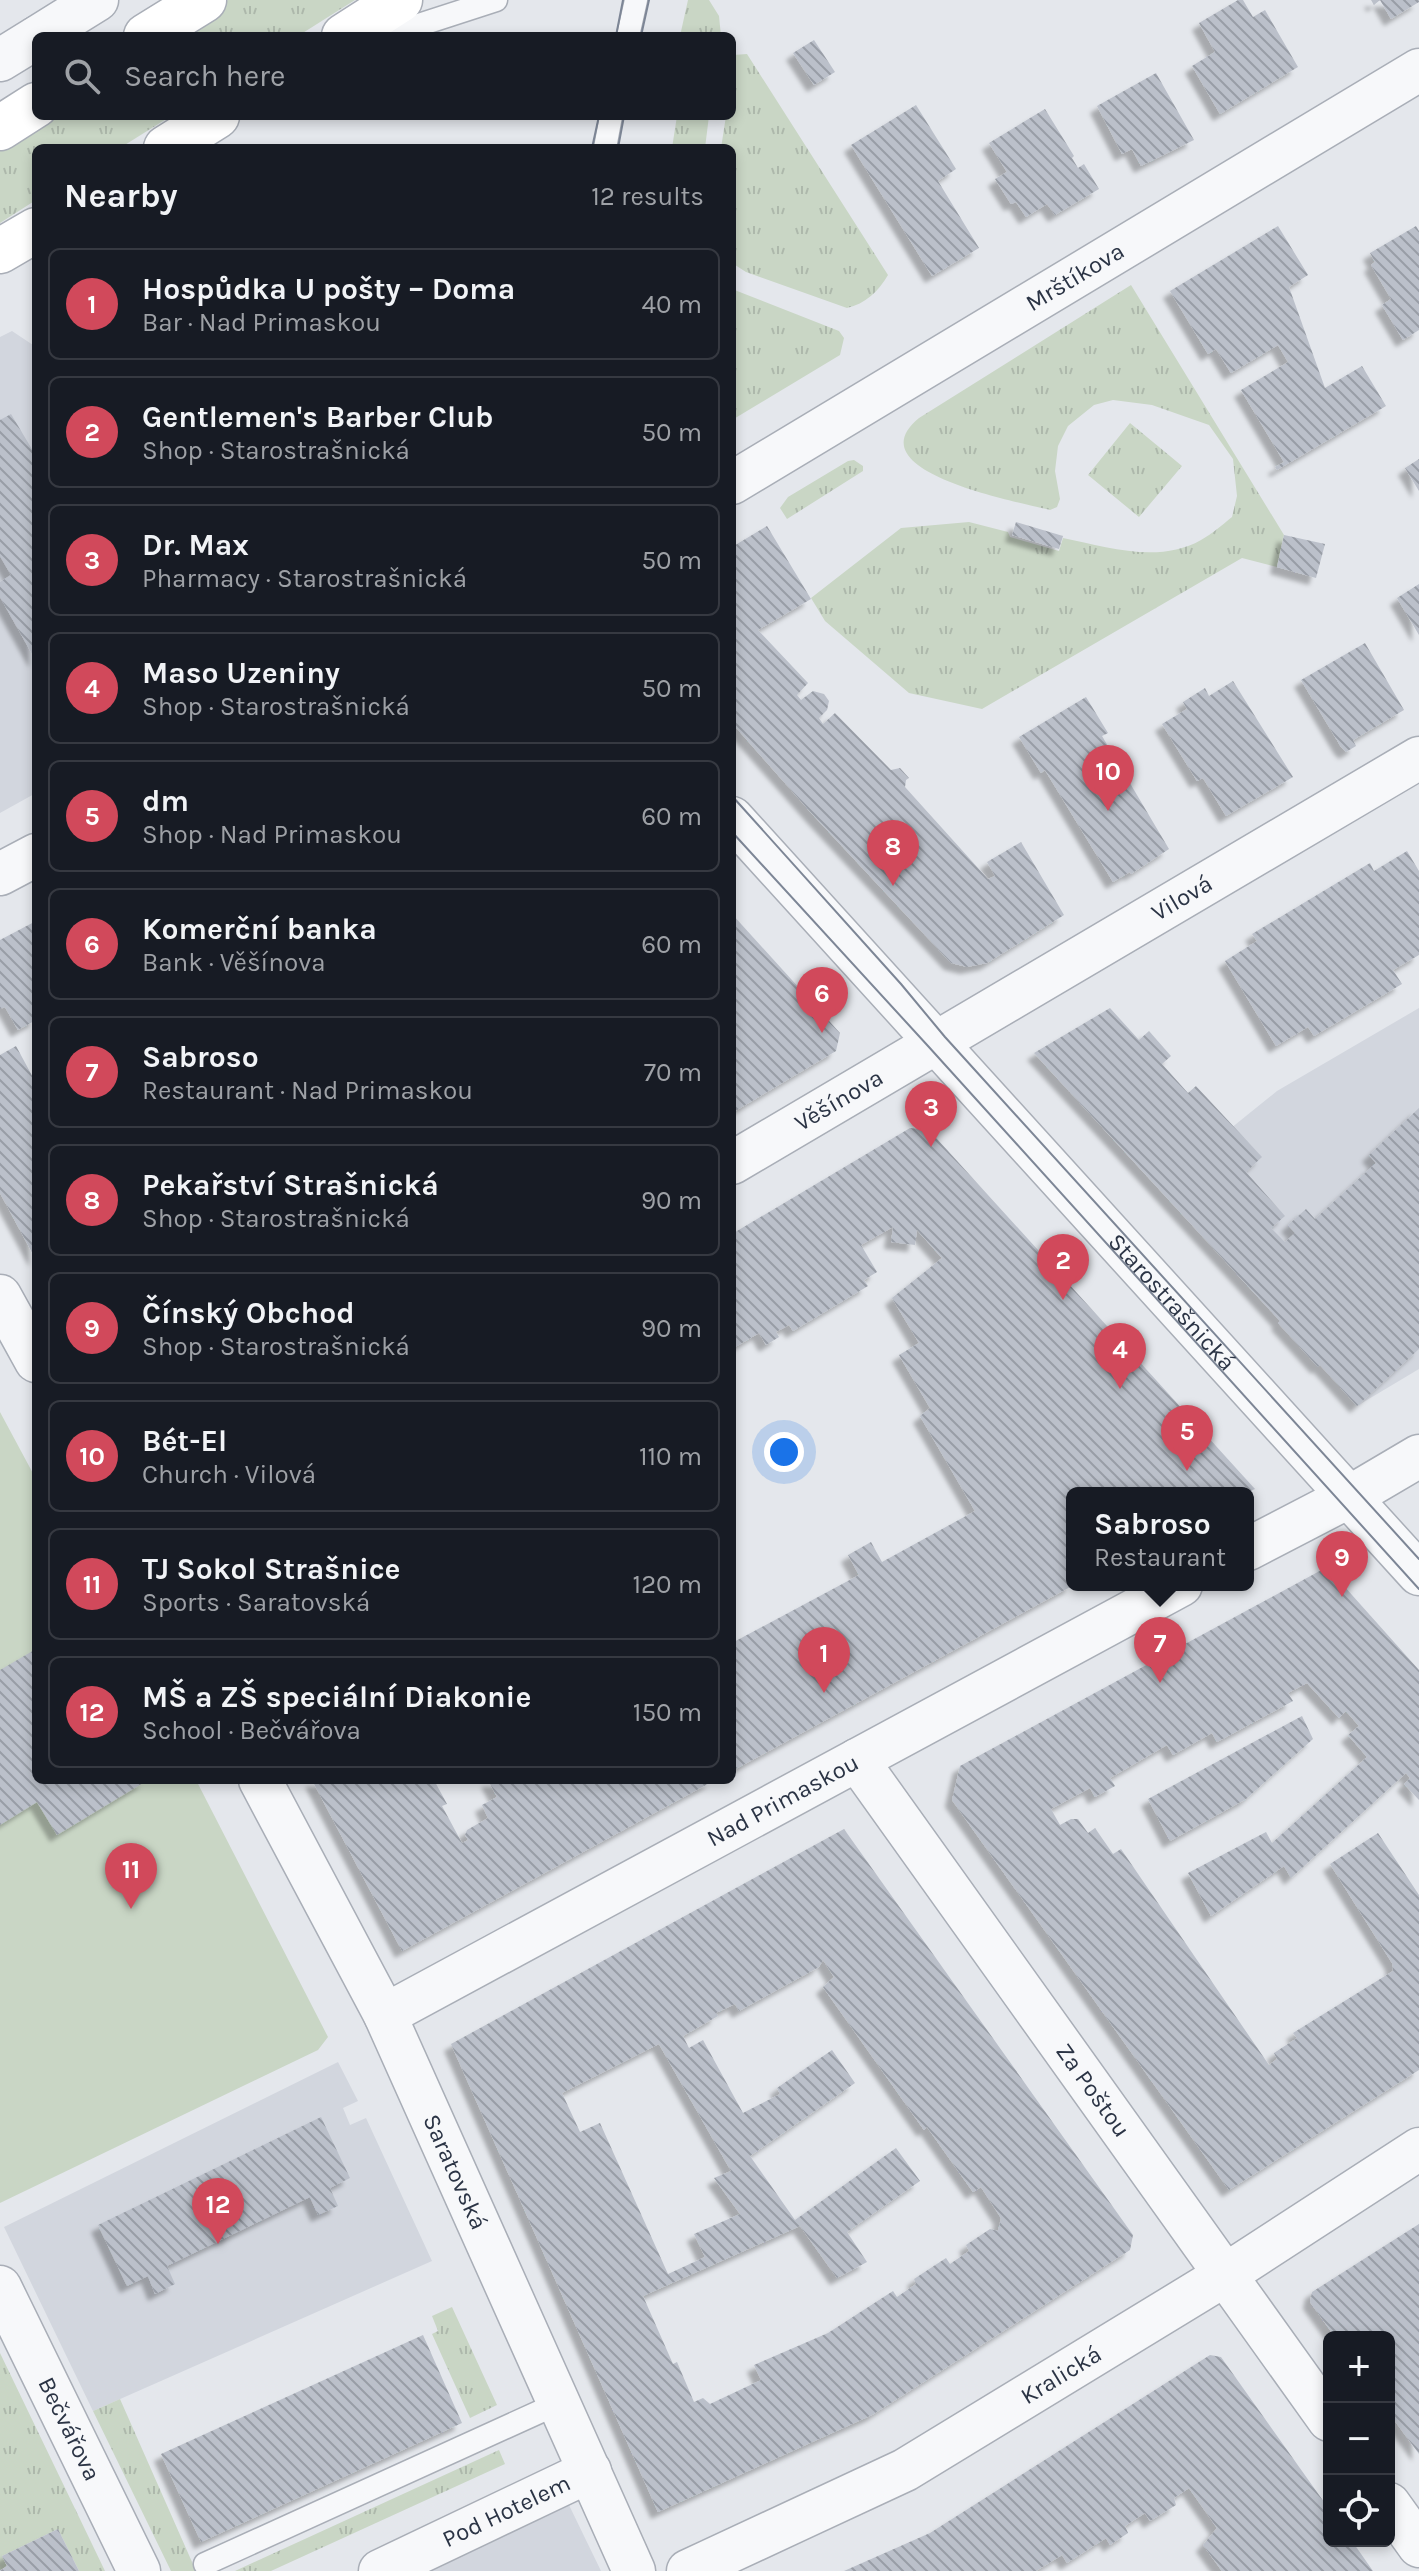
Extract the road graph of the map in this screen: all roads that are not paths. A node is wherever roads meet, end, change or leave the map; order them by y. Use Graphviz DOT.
graph roads {
  1 [pos="97,0"];
  2 [pos="204,0"];
  3 [pos="400,0"];
  4 [pos="496,0"];
  5 [pos="636,0"];
  6 [pos="46,32"];
  7 [pos="152,32"];
  8 [pos="350,32"];
  9 [pos="397,32"];
  10 [pos="629,32"];
  11 [pos="32,41"];
  12 [pos="0,60"];
  13 [pos="1419,70"];
  14 [pos="32,108"];
  15 [pos="211,120"];
  16 [pos="610,120"];
  17 [pos="0,128"];
  18 [pos="172,144"];
  19 [pos="606,144"];
  20 [pos="32,232"];
  21 [pos="0,251"];
  22 [pos="736,481"];
  23 [pos="1419,758"];
  24 [pos="736,822"];
  25 [pos="32,857"];
  26 [pos="0,874"];
  27 [pos="940,1039"];
  28 [pos="736,1161"];
  29 [pos="0,1296"];
  30 [pos="32,1354"];
  31 [pos="1419,1456"];
  32 [pos="1349,1497"];
  33 [pos="1254,1546"];
  34 [pos="1419,1574"];
  35 [pos="1170,1591"];
  36 [pos="857,1760"];
  37 [pos="262,1784"];
  38 [pos="385,2015"];
  39 [pos="1419,2149"];
  40 [pos="1225,2275"];
  41 [pos="0,2287"];
  42 [pos="559,2403"];
  43 [pos="1323,2412"];
  44 [pos="590,2471"];
  45 [pos="1395,2512"];
  46 [pos="1419,2546"];
  47 [pos="205,2564"];
  48 [pos="139,2571"];
  49 [pos="380,2571"];
  50 [pos="634,2571"];
  51 [pos="688,2571"];
  1 -- 6 [label="street"];
  2 -- 7 [label="main road"];
  3 -- 8 [label="main road"];
  4 -- 9 [label="lane"];
  5 -- 10 [label="lane"];
  11 -- 12 [label="street"];
  13 -- 22 [label="street, Mrštíkova"];
  14 -- 17 [label="main road"];
  15 -- 18 [label="main road"];
  16 -- 19 [label="lane"];
  20 -- 21 [label="main road"];
  23 -- 27 [label="street, Vilová"];
  24 -- 27 [label="street, Starostrašnická"];
  25 -- 26 [label="street"];
  27 -- 28 [label="street, Věšínova"];
  27 -- 32 [label="street, Starostrašnická"];
  29 -- 30 [label="street"];
  31 -- 32 [label="street"];
  32 -- 33 [label="street"];
  32 -- 34 [label="street, Starostrašnická"];
  35 -- 36 [label="street, Nad Primaskou"];
  36 -- 38 [label="street, Nad Primaskou"];
  36 -- 40 [label="street, Za Poštou"];
  37 -- 38 [label="street, Saratovská"];
  38 -- 42 [label="street, Saratovská"];
  39 -- 40 [label="street, Kralická"];
  40 -- 43 [label="street, Za Poštou"];
  40 -- 51 [label="street, Kralická"];
  41 -- 48 [label="street, Bečvářova"];
  42 -- 44 [label="street, Saratovská"];
  42 -- 47 [label="lane"];
  44 -- 49 [label="street, Pod Hotelem"];
  44 -- 50 [label="street, Saratovská"];
  45 -- 46 [label="street"];
}
